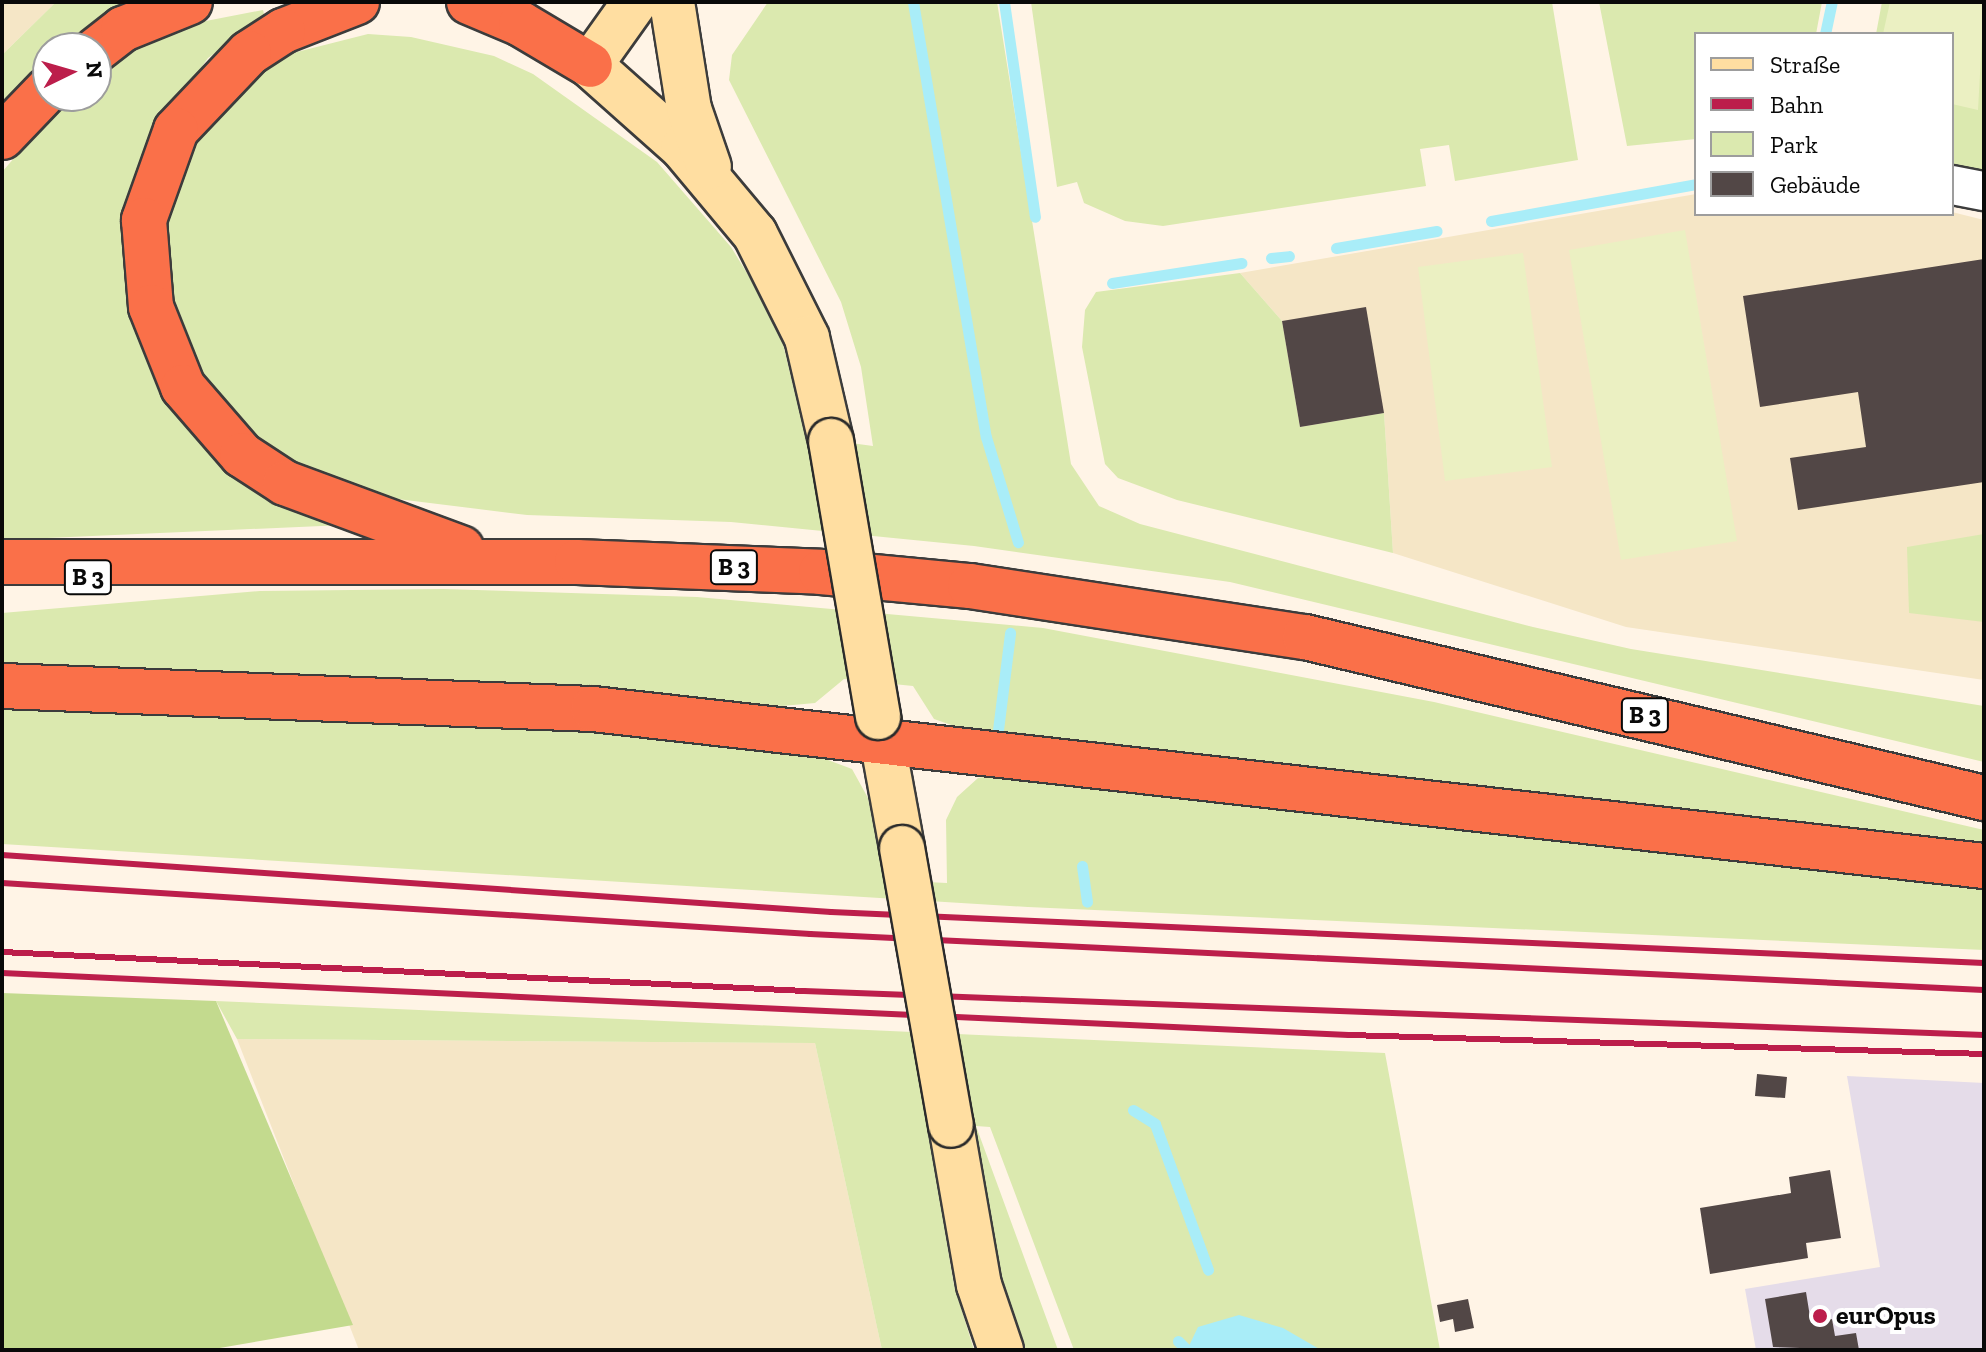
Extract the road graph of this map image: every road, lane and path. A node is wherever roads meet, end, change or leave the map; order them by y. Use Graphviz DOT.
graph roads {
  1 [pos="190,2"];
  2 [pos="357,2"];
  3 [pos="469,2"];
  4 [pos="635,2"];
  5 [pos="659,2"];
  6 [pos="672,2"];
  7 [pos="112,38"];
  8 [pos="597,70"];
  9 [pos="32,106"];
  10 [pos="2,137"];
  11 [pos="714,180"];
  12 [pos="1954,185"];
  13 [pos="1984,191"];
  14 [pos="498,561"];
  15 [pos="2,562"];
  16 [pos="173,566"];
  17 [pos="2,588"];
  18 [pos="2,686"];
  19 [pos="880,728"];
  20 [pos="1984,798"];
  21 [pos="1984,866"];
  22 [pos="1001,1350"];
  1 -- 7 [label="highway"];
  2 -- 14 [label="highway"];
  3 -- 8 [label="highway"];
  4 -- 8 [label="main road"];
  5 -- 8 [label="main road"];
  6 -- 11 [label="main road"];
  8 -- 11 [label="main road"];
  9 -- 10 [label="highway"];
  11 -- 19 [label="main road, bridge"];
  12 -- 13 [label="street"];
  14 -- 16 [label="highway, B 3"];
  14 -- 20 [label="highway, B 3"];
  15 -- 16 [label="highway, B 3"];
  16 -- 17 [label="highway, B 3"];
  18 -- 19 [label="highway"];
  19 -- 21 [label="highway"];
  19 -- 22 [label="main road, bridge"];
}
